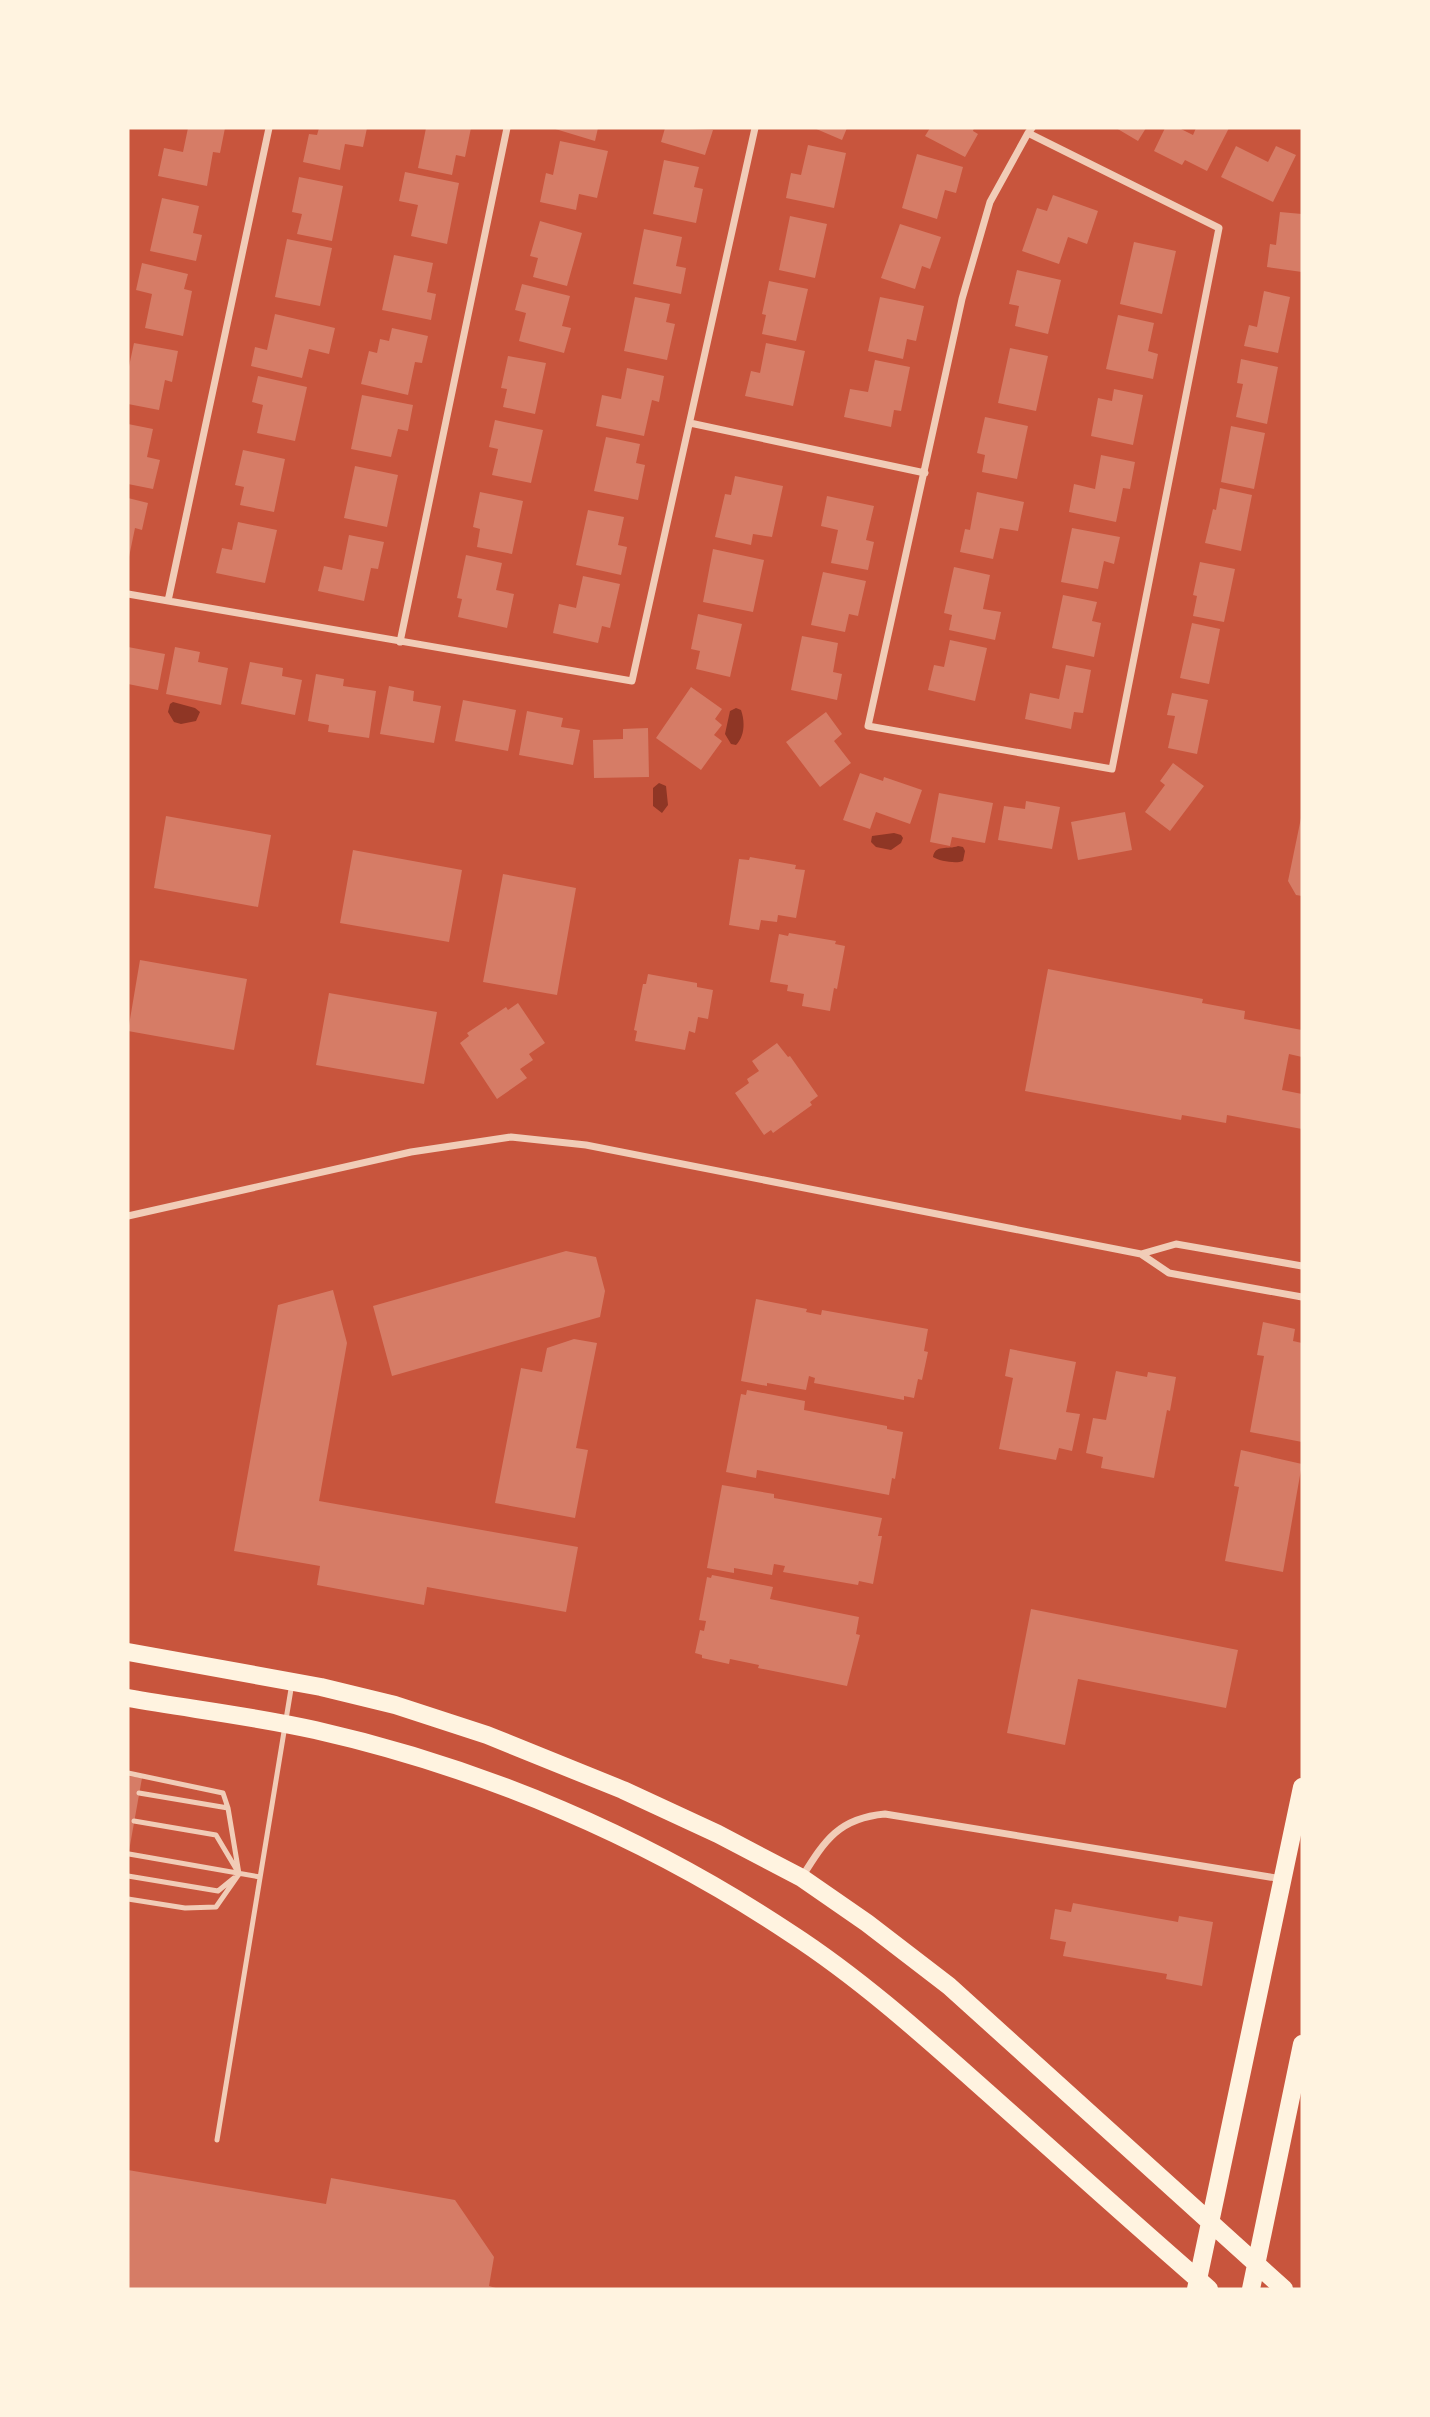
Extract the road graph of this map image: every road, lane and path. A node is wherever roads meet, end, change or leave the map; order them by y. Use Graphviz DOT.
graph roads {
  1 [pos="270,128"];
  2 [pos="507,128"];
  3 [pos="755,128"];
  4 [pos="1030,130"];
  5 [pos="690,423"];
  6 [pos="925,473"];
  7 [pos="128,594"];
  8 [pos="168,601"];
  9 [pos="400,642"];
  10 [pos="128,1216"];
  11 [pos="1141,1254"];
  12 [pos="1302,1266"];
  13 [pos="1302,1297"];
  14 [pos="128,1652"];
  15 [pos="292,1682"];
  16 [pos="128,1698"];
  17 [pos="285,1725"];
  18 [pos="128,1773"];
  19 [pos="1302,1787"];
  20 [pos="139,1793"];
  21 [pos="228,1808"];
  22 [pos="134,1821"];
  23 [pos="128,1854"];
  24 [pos="239,1874"];
  25 [pos="128,1876"];
  26 [pos="261,1877"];
  27 [pos="802,1878"];
  28 [pos="1282,1879"];
  29 [pos="128,1899"];
  30 [pos="1302,2044"];
  31 [pos="217,2140"];
  32 [pos="1210,2223"];
  33 [pos="1257,2265"];
  34 [pos="1201,2286"];
  35 [pos="1251,2289"];
  36 [pos="1284,2289"];
  1 -- 8 [label="street"];
  2 -- 9 [label="street"];
  3 -- 5 [label="street"];
  4 -- 6 [label="street"];
  4 -- 6 [label="street"];
  5 -- 6 [label="street"];
  5 -- 9 [label="street"];
  7 -- 8 [label="street"];
  8 -- 9 [label="street"];
  10 -- 11 [label="street"];
  11 -- 12 [label="street"];
  11 -- 13 [label="street"];
  14 -- 15 [label="main road"];
  15 -- 17 [label="lane"];
  15 -- 27 [label="main road"];
  16 -- 17 [label="main road"];
  17 -- 26 [label="lane"];
  17 -- 34 [label="main road"];
  18 -- 21 [label="lane"];
  19 -- 28 [label="main road"];
  20 -- 21 [label="lane"];
  21 -- 24 [label="lane"];
  22 -- 24 [label="lane"];
  23 -- 24 [label="lane"];
  24 -- 25 [label="lane"];
  24 -- 26 [label="lane"];
  24 -- 29 [label="lane"];
  26 -- 31 [label="lane"];
  27 -- 28 [label="street"];
  27 -- 32 [label="main road"];
  28 -- 32 [label="main road"];
  30 -- 33 [label="main road"];
  32 -- 33 [label="main road"];
  32 -- 34 [label="main road"];
  33 -- 35 [label="main road"];
  33 -- 36 [label="main road"];
}
